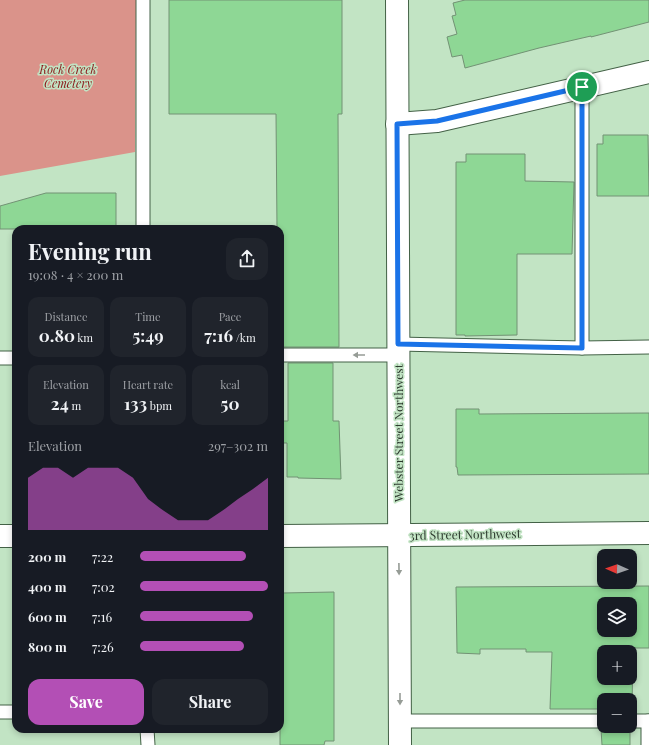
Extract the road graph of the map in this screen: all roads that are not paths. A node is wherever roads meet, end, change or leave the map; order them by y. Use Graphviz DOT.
graph roads {
  1 [pos="143,0"];
  2 [pos="397,0"];
  3 [pos="649,72"];
  4 [pos="582,87"];
  5 [pos="397,124"];
  6 [pos="143,225"];
  7 [pos="649,347"];
  8 [pos="582,348"];
  9 [pos="398,349"];
  10 [pos="284,355"];
  11 [pos="0,358"];
  12 [pos="12,358"];
  13 [pos="649,533"];
  14 [pos="398,535"];
  15 [pos="0,536"];
  16 [pos="12,536"];
  17 [pos="284,536"];
  18 [pos="0,712"];
  19 [pos="12,712"];
  20 [pos="400,721"];
  21 [pos="597,721"];
  22 [pos="637,721"];
  23 [pos="648,721"];
  24 [pos="148,733"];
  25 [pos="148,745"];
  26 [pos="400,745"];
  27 [pos="648,745"];
  1 -- 6 [label="lane"];
  2 -- 5 [label="street, Webster Street Northwest"];
  3 -- 4 [label="street"];
  4 -- 5 [label="street"];
  4 -- 8 [label="lane"];
  5 -- 9 [label="street, Webster Street Northwest"];
  7 -- 8 [label="lane"];
  8 -- 9 [label="lane"];
  9 -- 10 [label="lane, one-way"];
  9 -- 14 [label="street, Webster Street Northwest"];
  11 -- 12 [label="lane"];
  13 -- 14 [label="street, 3rd Street Northwest"];
  14 -- 17 [label="street, 3rd Street Northwest"];
  14 -- 20 [label="street, Webster Street Northwest, one-way"];
  15 -- 16 [label="street"];
  18 -- 19 [label="lane"];
  20 -- 21 [label="lane"];
  20 -- 26 [label="street, Webster Street Northwest"];
  22 -- 23 [label="lane"];
  23 -- 27 [label="lane"];
  24 -- 25 [label="lane"];
}
